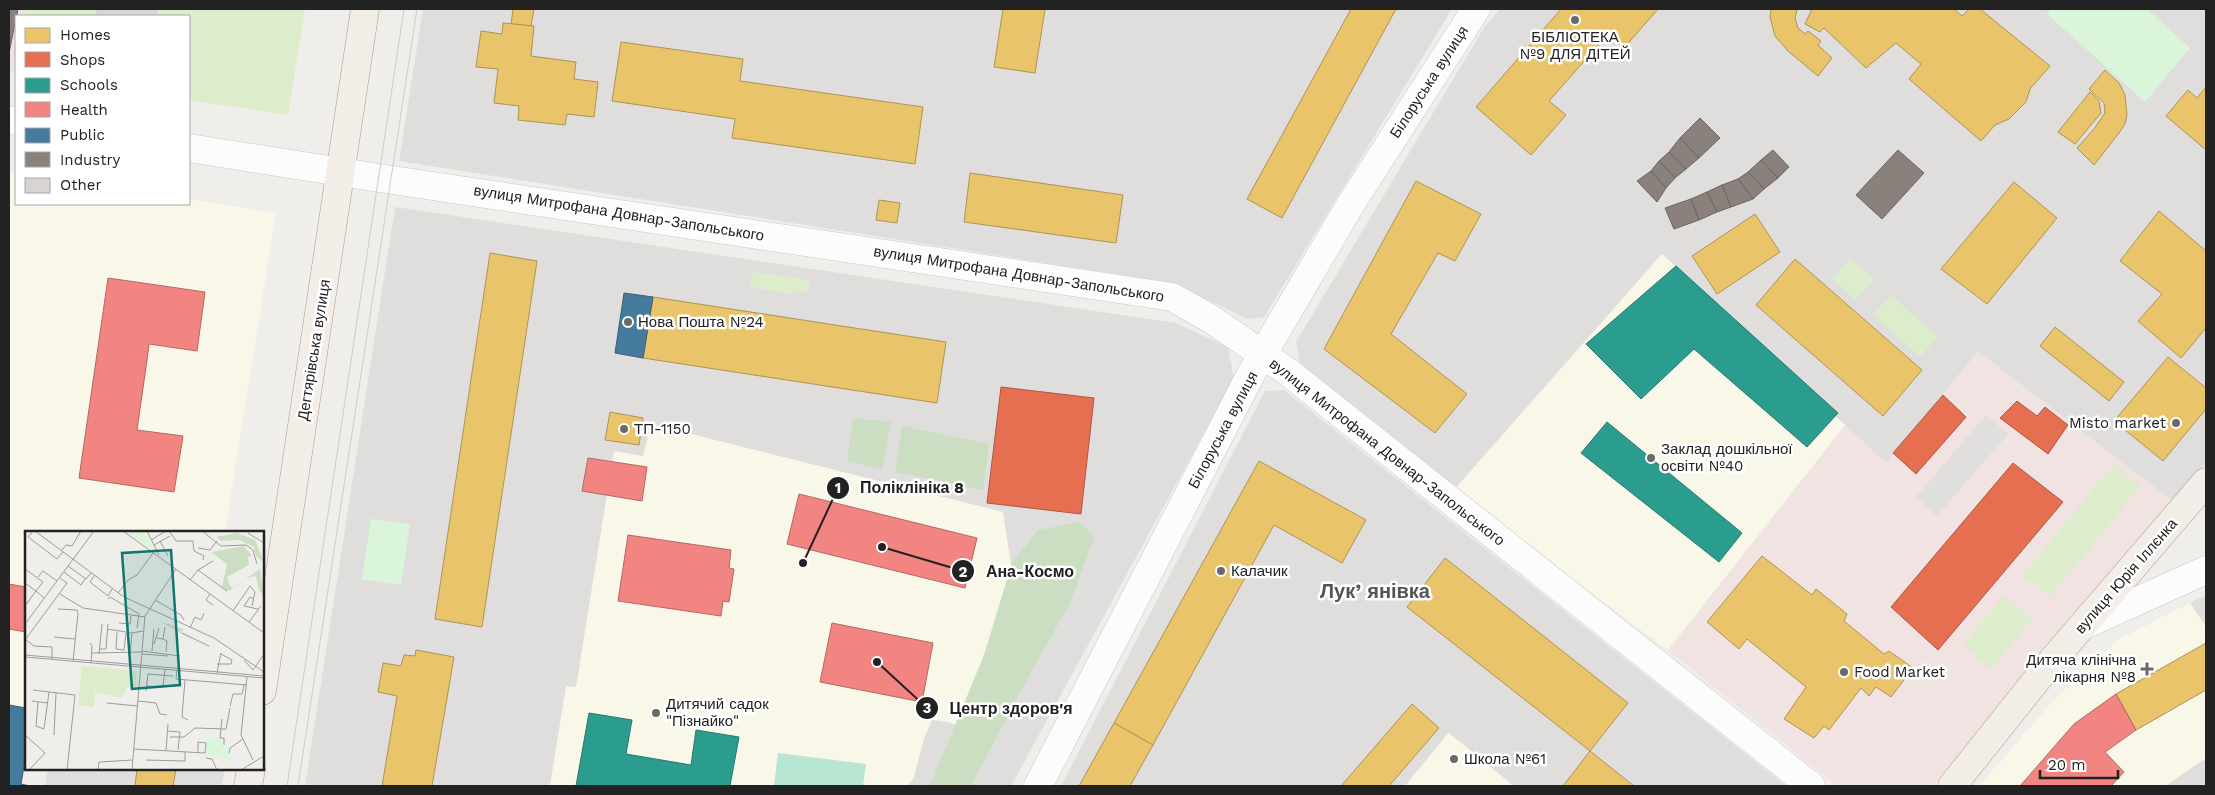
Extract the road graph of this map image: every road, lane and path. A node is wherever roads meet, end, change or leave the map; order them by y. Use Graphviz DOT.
graph roads {
  1 [pos="366,9"];
  2 [pos="1476,9"];
  3 [pos="190,148"];
  4 [pos="341,172"];
  5 [pos="1262,356"];
  6 [pos="2206,482"];
  7 [pos="2206,570"];
  8 [pos="2082,626"];
  9 [pos="264,678"];
  10 [pos="251,770"];
  11 [pos="248,786"];
  12 [pos="1038,786"];
  13 [pos="1811,786"];
  14 [pos="1952,786"];
  1 -- 4 [label="main road, Дегтярівська вулиця"];
  2 -- 5 [label="street, Білоруська вулиця"];
  3 -- 4 [label="street, вулиця Митрофана Довнар-Запольського"];
  4 -- 5 [label="street, вулиця Митрофана Довнар-Запольського"];
  4 -- 9 [label="main road, Дегтярівська вулиця"];
  5 -- 12 [label="street, Білоруська вулиця"];
  5 -- 13 [label="street, вулиця Митрофана Довнар-Запольського"];
  6 -- 8 [label="main road, вулиця Юрія Іллєнка"];
  7 -- 8 [label="street"];
  8 -- 14 [label="main road, вулиця Юрія Іллєнка"];
  10 -- 11 [label="main road"];
}
